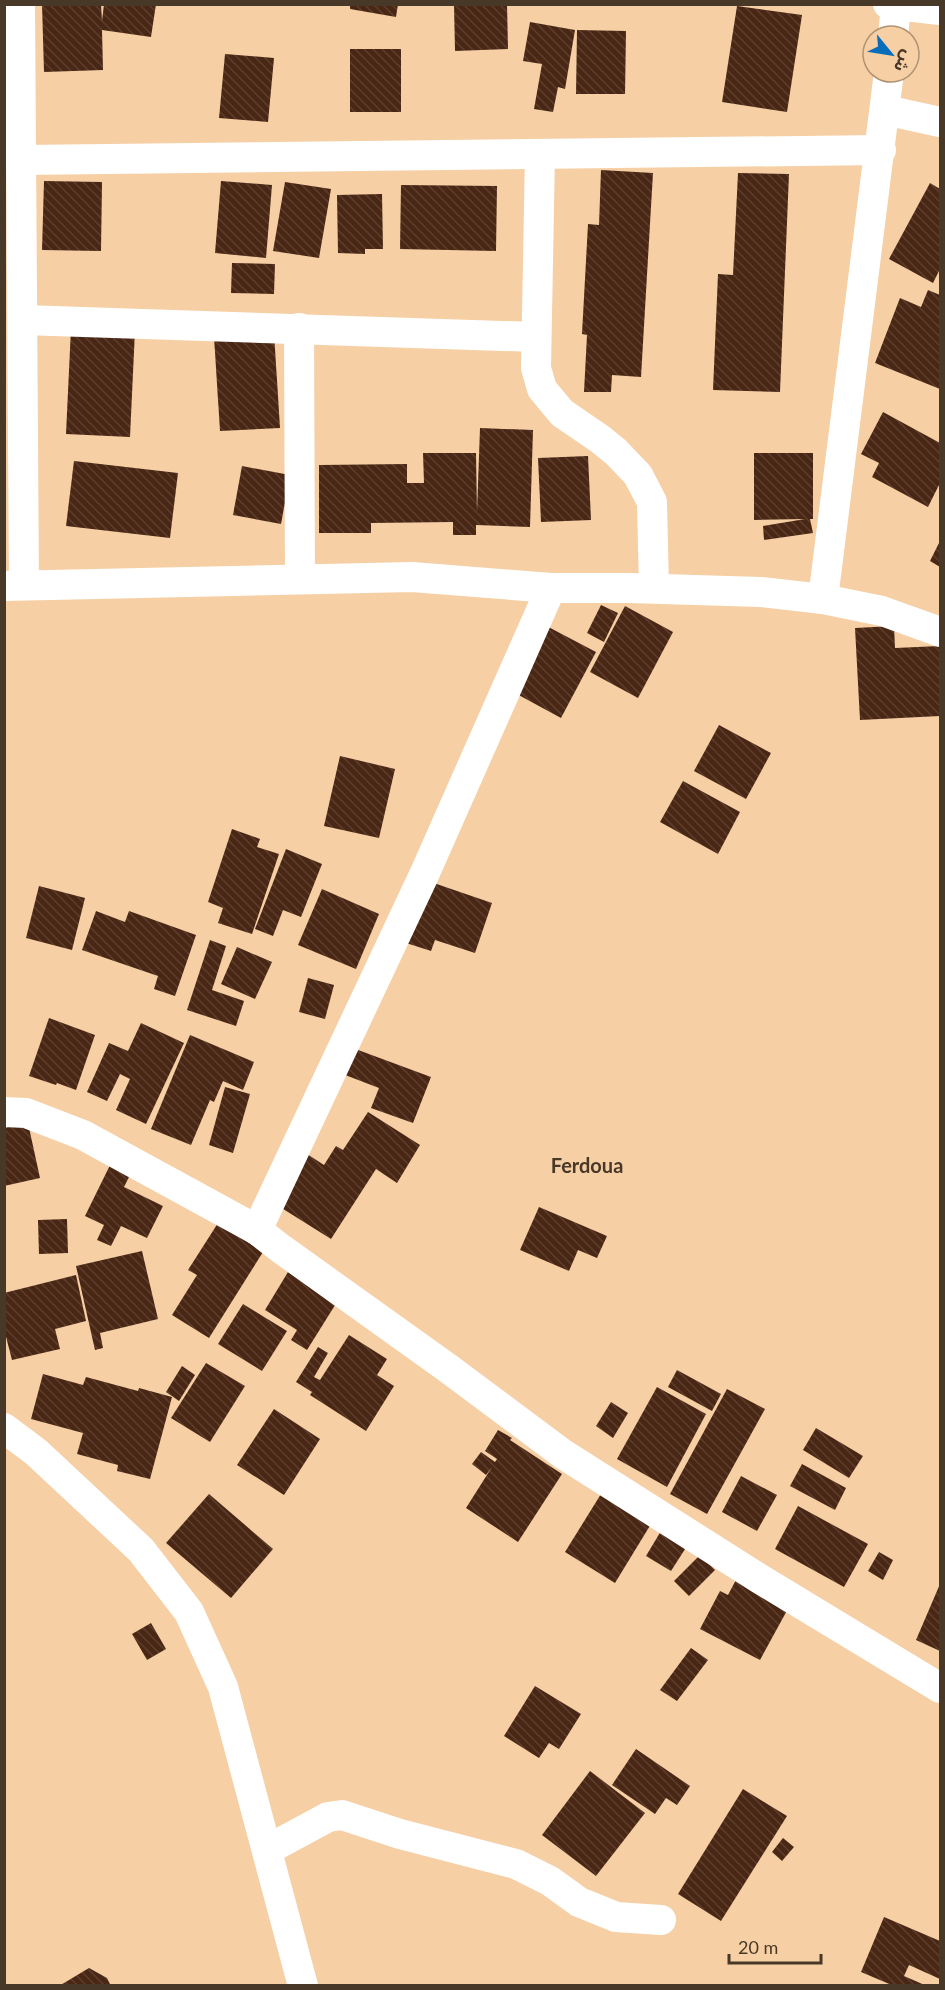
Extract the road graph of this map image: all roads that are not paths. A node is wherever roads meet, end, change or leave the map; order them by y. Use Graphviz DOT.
graph roads {
  1 [pos="20,4"];
  2 [pos="892,5"];
  3 [pos="940,10"];
  4 [pos="893,24"];
  5 [pos="888,84"];
  6 [pos="885,110"];
  7 [pos="940,122"];
  8 [pos="881,150"];
  9 [pos="540,154"];
  10 [pos="22,160"];
  11 [pos="16,306"];
  12 [pos="299,328"];
  13 [pos="537,337"];
  14 [pos="300,579"];
  15 [pos="14,586"];
  16 [pos="551,588"];
  17 [pos="654,588"];
  18 [pos="823,599"];
  19 [pos="940,632"];
  20 [pos="4,1112"];
  21 [pos="257,1230"];
  22 [pos="4,1428"];
  23 [pos="940,1688"];
  24 [pos="267,1850"];
  25 [pos="661,1920"];
  26 [pos="303,1986"];
  1 -- 10 [label="street"];
  2 -- 3 [label="street"];
  2 -- 4 [label="street"];
  5 -- 6 [label="street"];
  6 -- 7 [label="street"];
  6 -- 8 [label="street"];
  8 -- 9 [label="street"];
  8 -- 18 [label="street"];
  9 -- 10 [label="street"];
  9 -- 13 [label="street"];
  10 -- 11 [label="street"];
  11 -- 12 [label="street"];
  11 -- 15 [label="street"];
  12 -- 13 [label="street"];
  12 -- 14 [label="street"];
  13 -- 17 [label="street"];
  14 -- 15 [label="street"];
  14 -- 16 [label="street"];
  16 -- 17 [label="street"];
  16 -- 21 [label="street"];
  17 -- 18 [label="street"];
  18 -- 19 [label="street"];
  20 -- 21 [label="street"];
  21 -- 23 [label="street"];
  22 -- 24 [label="street"];
  24 -- 25 [label="street"];
  24 -- 26 [label="street"];
}
